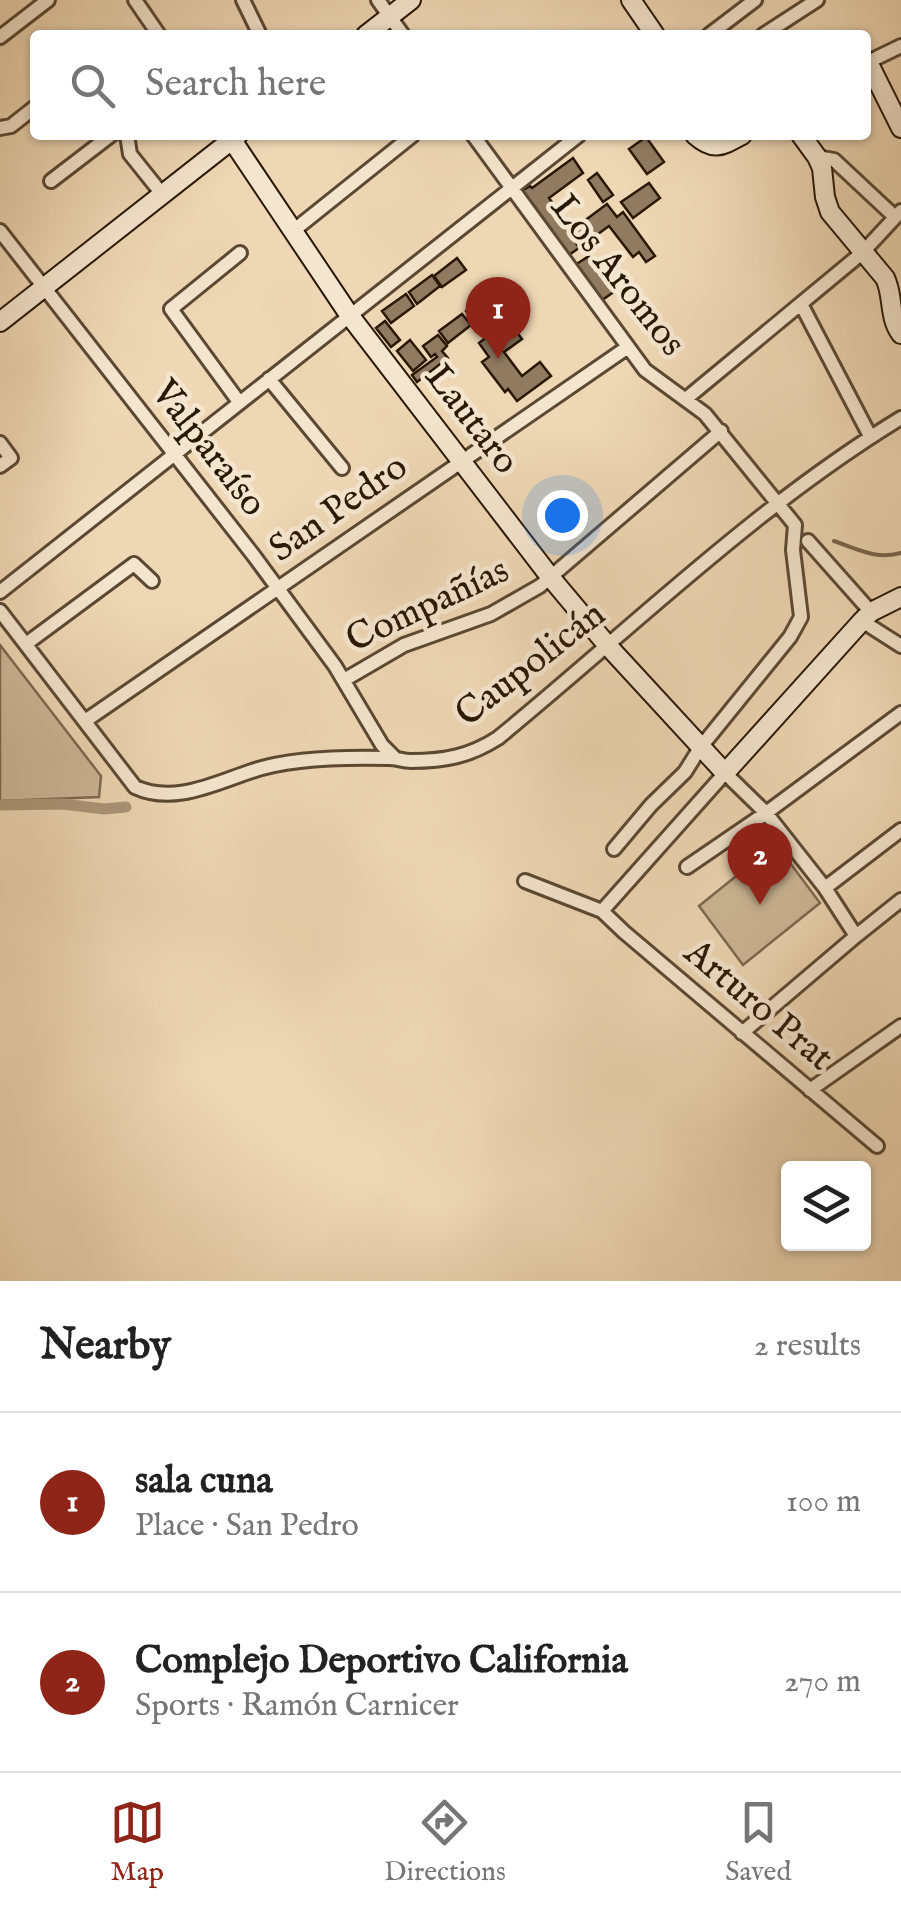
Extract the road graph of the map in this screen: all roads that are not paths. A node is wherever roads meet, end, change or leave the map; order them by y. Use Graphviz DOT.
graph roads {
  1 [pos="48,0"];
  2 [pos="136,0"];
  3 [pos="244,0"];
  4 [pos="378,0"];
  5 [pos="411,0"];
  6 [pos="631,0"];
  7 [pos="755,0"];
  8 [pos="817,0"];
  9 [pos="390,17"];
  10 [pos="157,30"];
  11 [pos="258,30"];
  12 [pos="373,30"];
  13 [pos="399,30"];
  14 [pos="652,30"];
  15 [pos="716,30"];
  16 [pos="771,30"];
  17 [pos="0,38"];
  18 [pos="901,46"];
  19 [pos="871,61"];
  20 [pos="871,71"];
  21 [pos="30,110"];
  22 [pos="0,128"];
  23 [pos="901,128"];
  24 [pos="105,140"];
  25 [pos="128,140"];
  26 [pos="228,140"];
  27 [pos="234,140"];
  28 [pos="407,140"];
  29 [pos="476,140"];
  30 [pos="572,140"];
  31 [pos="701,140"];
  32 [pos="730,140"];
  33 [pos="805,140"];
  34 [pos="817,157"];
  35 [pos="51,181"];
  36 [pos="510,188"];
  37 [pos="162,194"];
  38 [pos="898,214"];
  39 [pos="0,231"];
  40 [pos="293,231"];
  41 [pos="240,253"];
  42 [pos="862,253"];
  43 [pos="43,287"];
  44 [pos="895,291"];
  45 [pos="801,304"];
  46 [pos="350,316"];
  47 [pos="0,322"];
  48 [pos="901,334"];
  49 [pos="628,347"];
  50 [pos="269,379"];
  51 [pos="687,398"];
  52 [pos="239,402"];
  53 [pos="901,418"];
  54 [pos="722,431"];
  55 [pos="870,436"];
  56 [pos="0,443"];
  57 [pos="174,453"];
  58 [pos="462,461"];
  59 [pos="0,466"];
  60 [pos="342,468"];
  61 [pos="778,502"];
  62 [pos="808,541"];
  63 [pos="551,578"];
  64 [pos="152,580"];
  65 [pos="278,588"];
  66 [pos="0,592"];
  67 [pos="901,597"];
  68 [pos="0,610"];
  69 [pos="867,617"];
  70 [pos="26,644"];
  71 [pos="608,646"];
  72 [pos="901,646"];
  73 [pos="344,680"];
  74 [pos="901,713"];
  75 [pos="85,721"];
  76 [pos="700,748"];
  77 [pos="394,758"];
  78 [pos="725,773"];
  79 [pos="766,813"];
  80 [pos="901,830"];
  81 [pos="614,849"];
  82 [pos="687,867"];
  83 [pos="525,880"];
  84 [pos="824,888"];
  85 [pos="901,900"];
  86 [pos="602,910"];
  87 [pos="856,936"];
  88 [pos="901,1026"];
  89 [pos="742,1033"];
  90 [pos="810,1090"];
  91 [pos="877,1146"];
  1 -- 17 [label="street"];
  2 -- 10 [label="street"];
  3 -- 11 [label="street"];
  4 -- 9 [label="street"];
  5 -- 9 [label="street"];
  6 -- 14 [label="street"];
  7 -- 15 [label="street"];
  8 -- 16 [label="street"];
  9 -- 12 [label="street"];
  9 -- 13 [label="street"];
  18 -- 19 [label="street"];
  20 -- 23 [label="street"];
  21 -- 22 [label="street"];
  24 -- 35 [label="street"];
  25 -- 37 [label="street"];
  26 -- 37 [label="street"];
  27 -- 40 [label="street, Lautaro"];
  28 -- 40 [label="street"];
  29 -- 36 [label="street, Los Aromos"];
  30 -- 36 [label="street"];
  31 -- 32 [label="street"];
  33 -- 34 [label="street"];
  34 -- 38 [label="street"];
  34 -- 42 [label="street"];
  36 -- 46 [label="street"];
  36 -- 49 [label="street, Los Aromos"];
  37 -- 43 [label="street"];
  38 -- 42 [label="street"];
  39 -- 43 [label="street, Valparaíso"];
  40 -- 46 [label="street, Lautaro"];
  41 -- 52 [label="street"];
  42 -- 44 [label="street"];
  42 -- 45 [label="street"];
  43 -- 47 [label="street"];
  43 -- 57 [label="street, Valparaíso"];
  44 -- 48 [label="street"];
  45 -- 51 [label="street"];
  45 -- 55 [label="street"];
  46 -- 50 [label="street"];
  46 -- 58 [label="street, Lautaro"];
  49 -- 51 [label="street, Los Aromos"];
  49 -- 58 [label="street, San Pedro"];
  50 -- 52 [label="street"];
  50 -- 60 [label="street"];
  51 -- 54 [label="street, Los Aromos"];
  52 -- 57 [label="street"];
  53 -- 55 [label="street, Caupolicán"];
  54 -- 61 [label="street, Los Aromos"];
  54 -- 63 [label="street, Compañías"];
  55 -- 61 [label="street, Caupolicán"];
  56 -- 59 [label="street"];
  57 -- 65 [label="street, Valparaíso"];
  57 -- 66 [label="street"];
  58 -- 63 [label="street, Lautaro"];
  58 -- 65 [label="street, San Pedro"];
  61 -- 71 [label="street, Caupolicán"];
  61 -- 76 [label="street, Los Aromos"];
  62 -- 69 [label="street"];
  63 -- 71 [label="street, Lautaro"];
  63 -- 73 [label="street, Compañías"];
  64 -- 70 [label="street"];
  65 -- 73 [label="street, Valparaíso"];
  65 -- 75 [label="street, San Pedro"];
  67 -- 69 [label="street"];
  68 -- 70 [label="street"];
  69 -- 72 [label="street"];
  69 -- 78 [label="street"];
  70 -- 75 [label="street"];
  71 -- 76 [label="street, Lautaro"];
  71 -- 77 [label="street, Caupolicán"];
  73 -- 77 [label="street, Valparaíso"];
  74 -- 79 [label="street"];
  75 -- 77 [label="street, Caupolicán"];
  76 -- 78 [label="street, Lautaro"];
  76 -- 81 [label="street"];
  78 -- 79 [label="street"];
  78 -- 86 [label="street"];
  79 -- 82 [label="street"];
  79 -- 84 [label="street"];
  80 -- 84 [label="street"];
  83 -- 86 [label="street"];
  84 -- 87 [label="street"];
  85 -- 87 [label="street"];
  86 -- 89 [label="street, Arturo Prat"];
  87 -- 89 [label="street"];
  88 -- 90 [label="street"];
  89 -- 90 [label="street, Arturo Prat"];
  90 -- 91 [label="street, Arturo Prat"];
}
